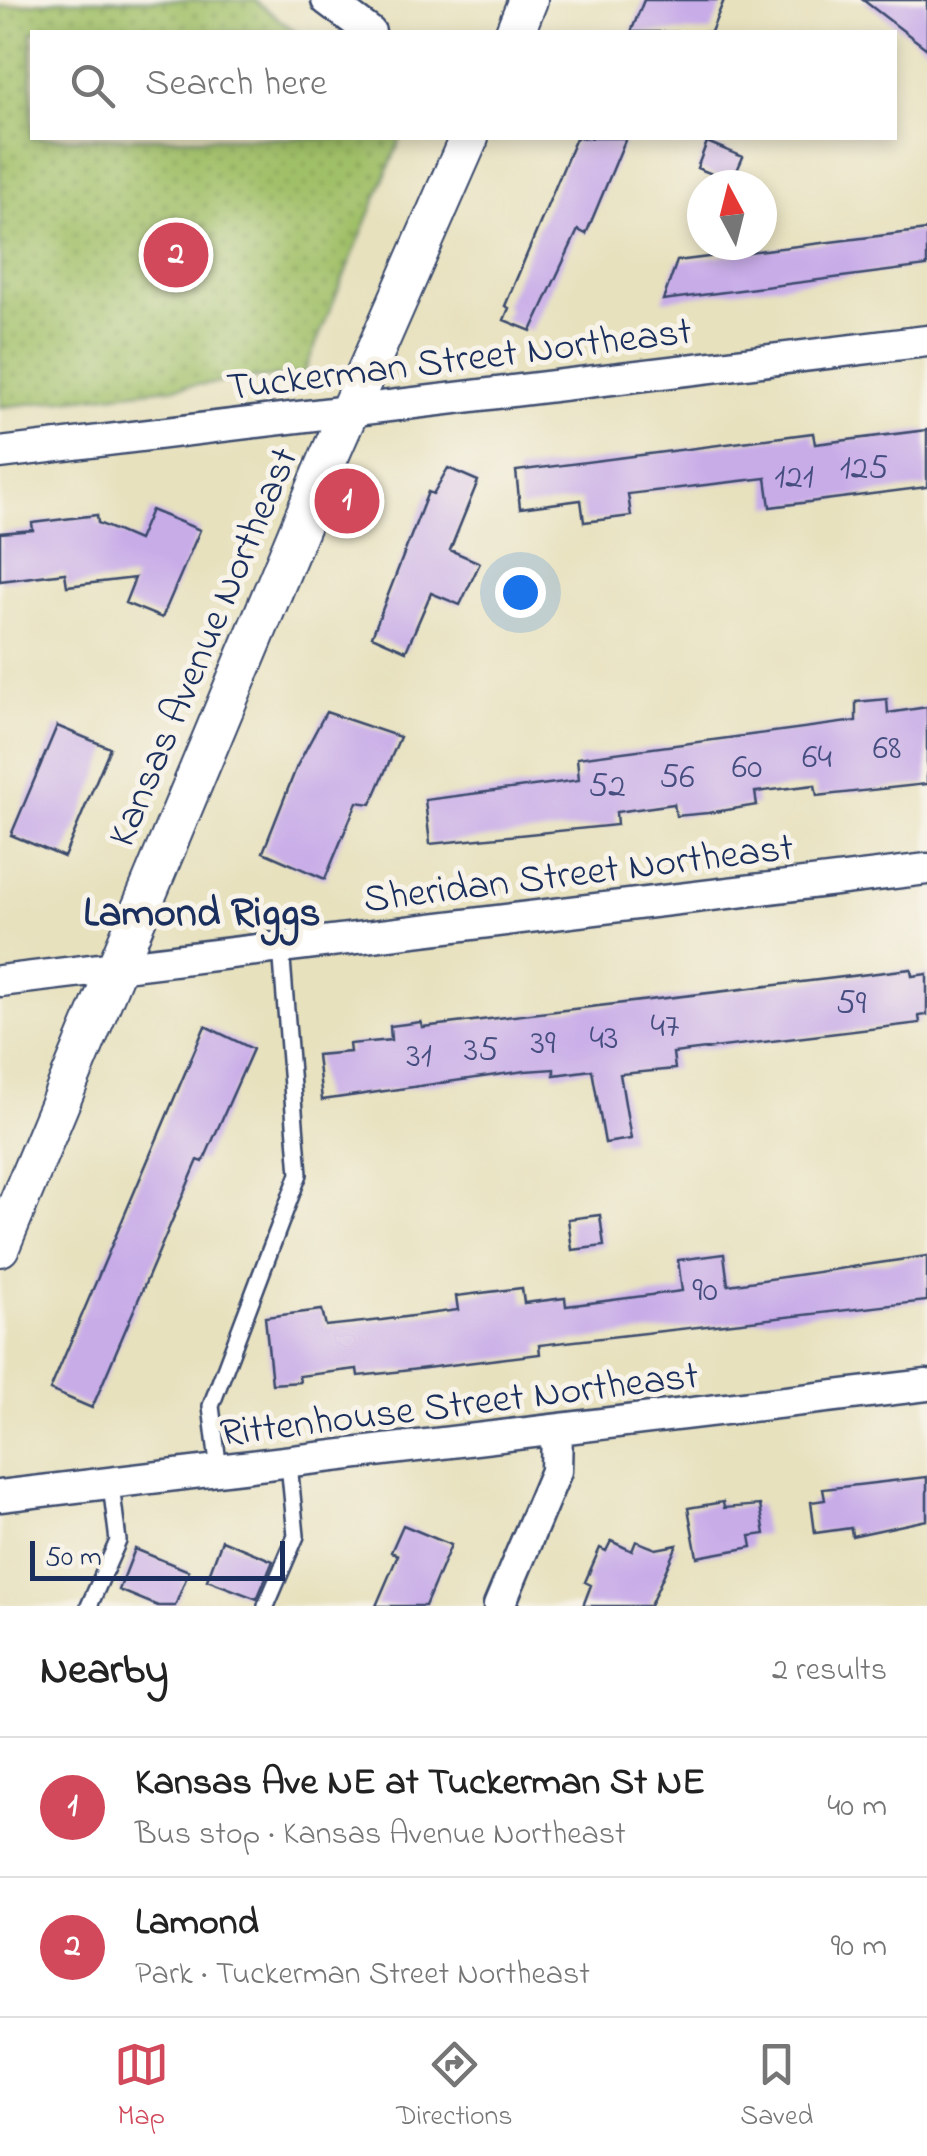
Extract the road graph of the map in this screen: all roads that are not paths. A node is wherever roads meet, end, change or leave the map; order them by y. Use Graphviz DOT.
graph roads {
  1 [pos="328,0"];
  2 [pos="528,0"];
  3 [pos="367,30"];
  4 [pos="516,30"];
  5 [pos="468,140"];
  6 [pos="927,341"];
  7 [pos="350,410"];
  8 [pos="0,453"];
  9 [pos="927,869"];
  10 [pos="281,947"];
  11 [pos="114,968"];
  12 [pos="0,981"];
  13 [pos="0,1245"];
  14 [pos="927,1385"];
  15 [pos="557,1430"];
  16 [pos="290,1462"];
  17 [pos="219,1471"];
  18 [pos="111,1484"];
  19 [pos="0,1496"];
  20 [pos="88,1606"];
  21 [pos="266,1606"];
  22 [pos="499,1606"];
  1 -- 3 [label="street"];
  2 -- 4 [label="street"];
  5 -- 7 [label="street, Kansas Avenue Northeast"];
  6 -- 7 [label="street, Tuckerman Street Northeast"];
  7 -- 8 [label="street, Tuckerman Street Northeast"];
  7 -- 11 [label="street, Kansas Avenue Northeast"];
  9 -- 10 [label="street, Sheridan Street Northeast"];
  10 -- 11 [label="street, Sheridan Street Northeast"];
  10 -- 17 [label="lane"];
  11 -- 12 [label="street, Sheridan Street Northeast"];
  11 -- 13 [label="street, Kansas Avenue Northeast"];
  14 -- 15 [label="street, Rittenhouse Street Northeast"];
  15 -- 16 [label="street, Rittenhouse Street Northeast"];
  15 -- 22 [label="street"];
  16 -- 17 [label="street, Rittenhouse Street Northeast"];
  16 -- 21 [label="lane"];
  17 -- 18 [label="street, Rittenhouse Street Northeast"];
  18 -- 19 [label="street, Rittenhouse Street Northeast"];
  18 -- 20 [label="lane"];
}
